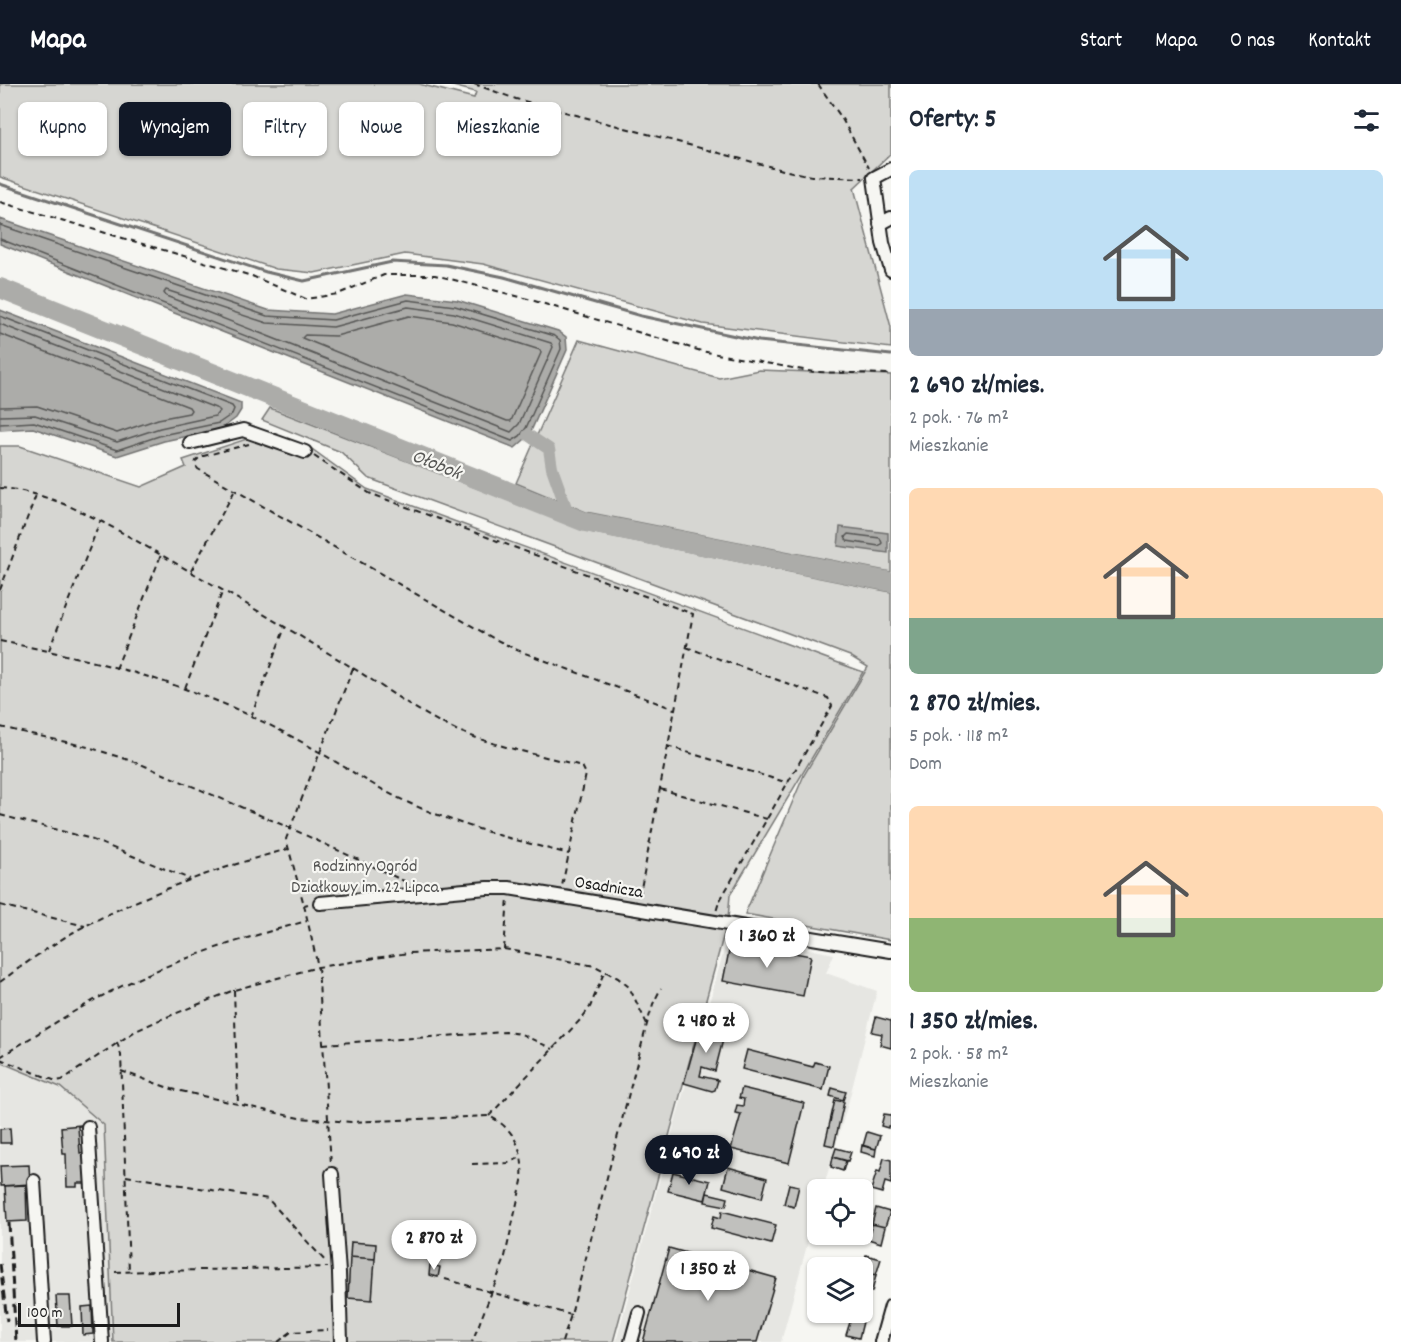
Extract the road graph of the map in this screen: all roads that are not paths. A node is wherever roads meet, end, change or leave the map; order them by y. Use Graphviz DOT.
graph roads {
  1 [pos="891,169"];
  2 [pos="885,221"];
  3 [pos="891,270"];
  4 [pos="190,443"];
  5 [pos="305,452"];
  6 [pos="320,903"];
  7 [pos="891,951"];
  8 [pos="88,1127"];
  9 [pos="332,1174"];
  10 [pos="34,1181"];
  11 [pos="891,1306"];
  12 [pos="639,1313"];
  13 [pos="44,1342"];
  14 [pos="102,1342"];
  15 [pos="340,1342"];
  16 [pos="631,1342"];
  17 [pos="881,1342"];
  1 -- 2 [label="street"];
  2 -- 3 [label="street"];
  4 -- 5 [label="street"];
  6 -- 7 [label="street, Osadnicza"];
  8 -- 14 [label="street"];
  9 -- 15 [label="street"];
  10 -- 13 [label="street"];
  11 -- 17 [label="street"];
  12 -- 16 [label="street"];
}
